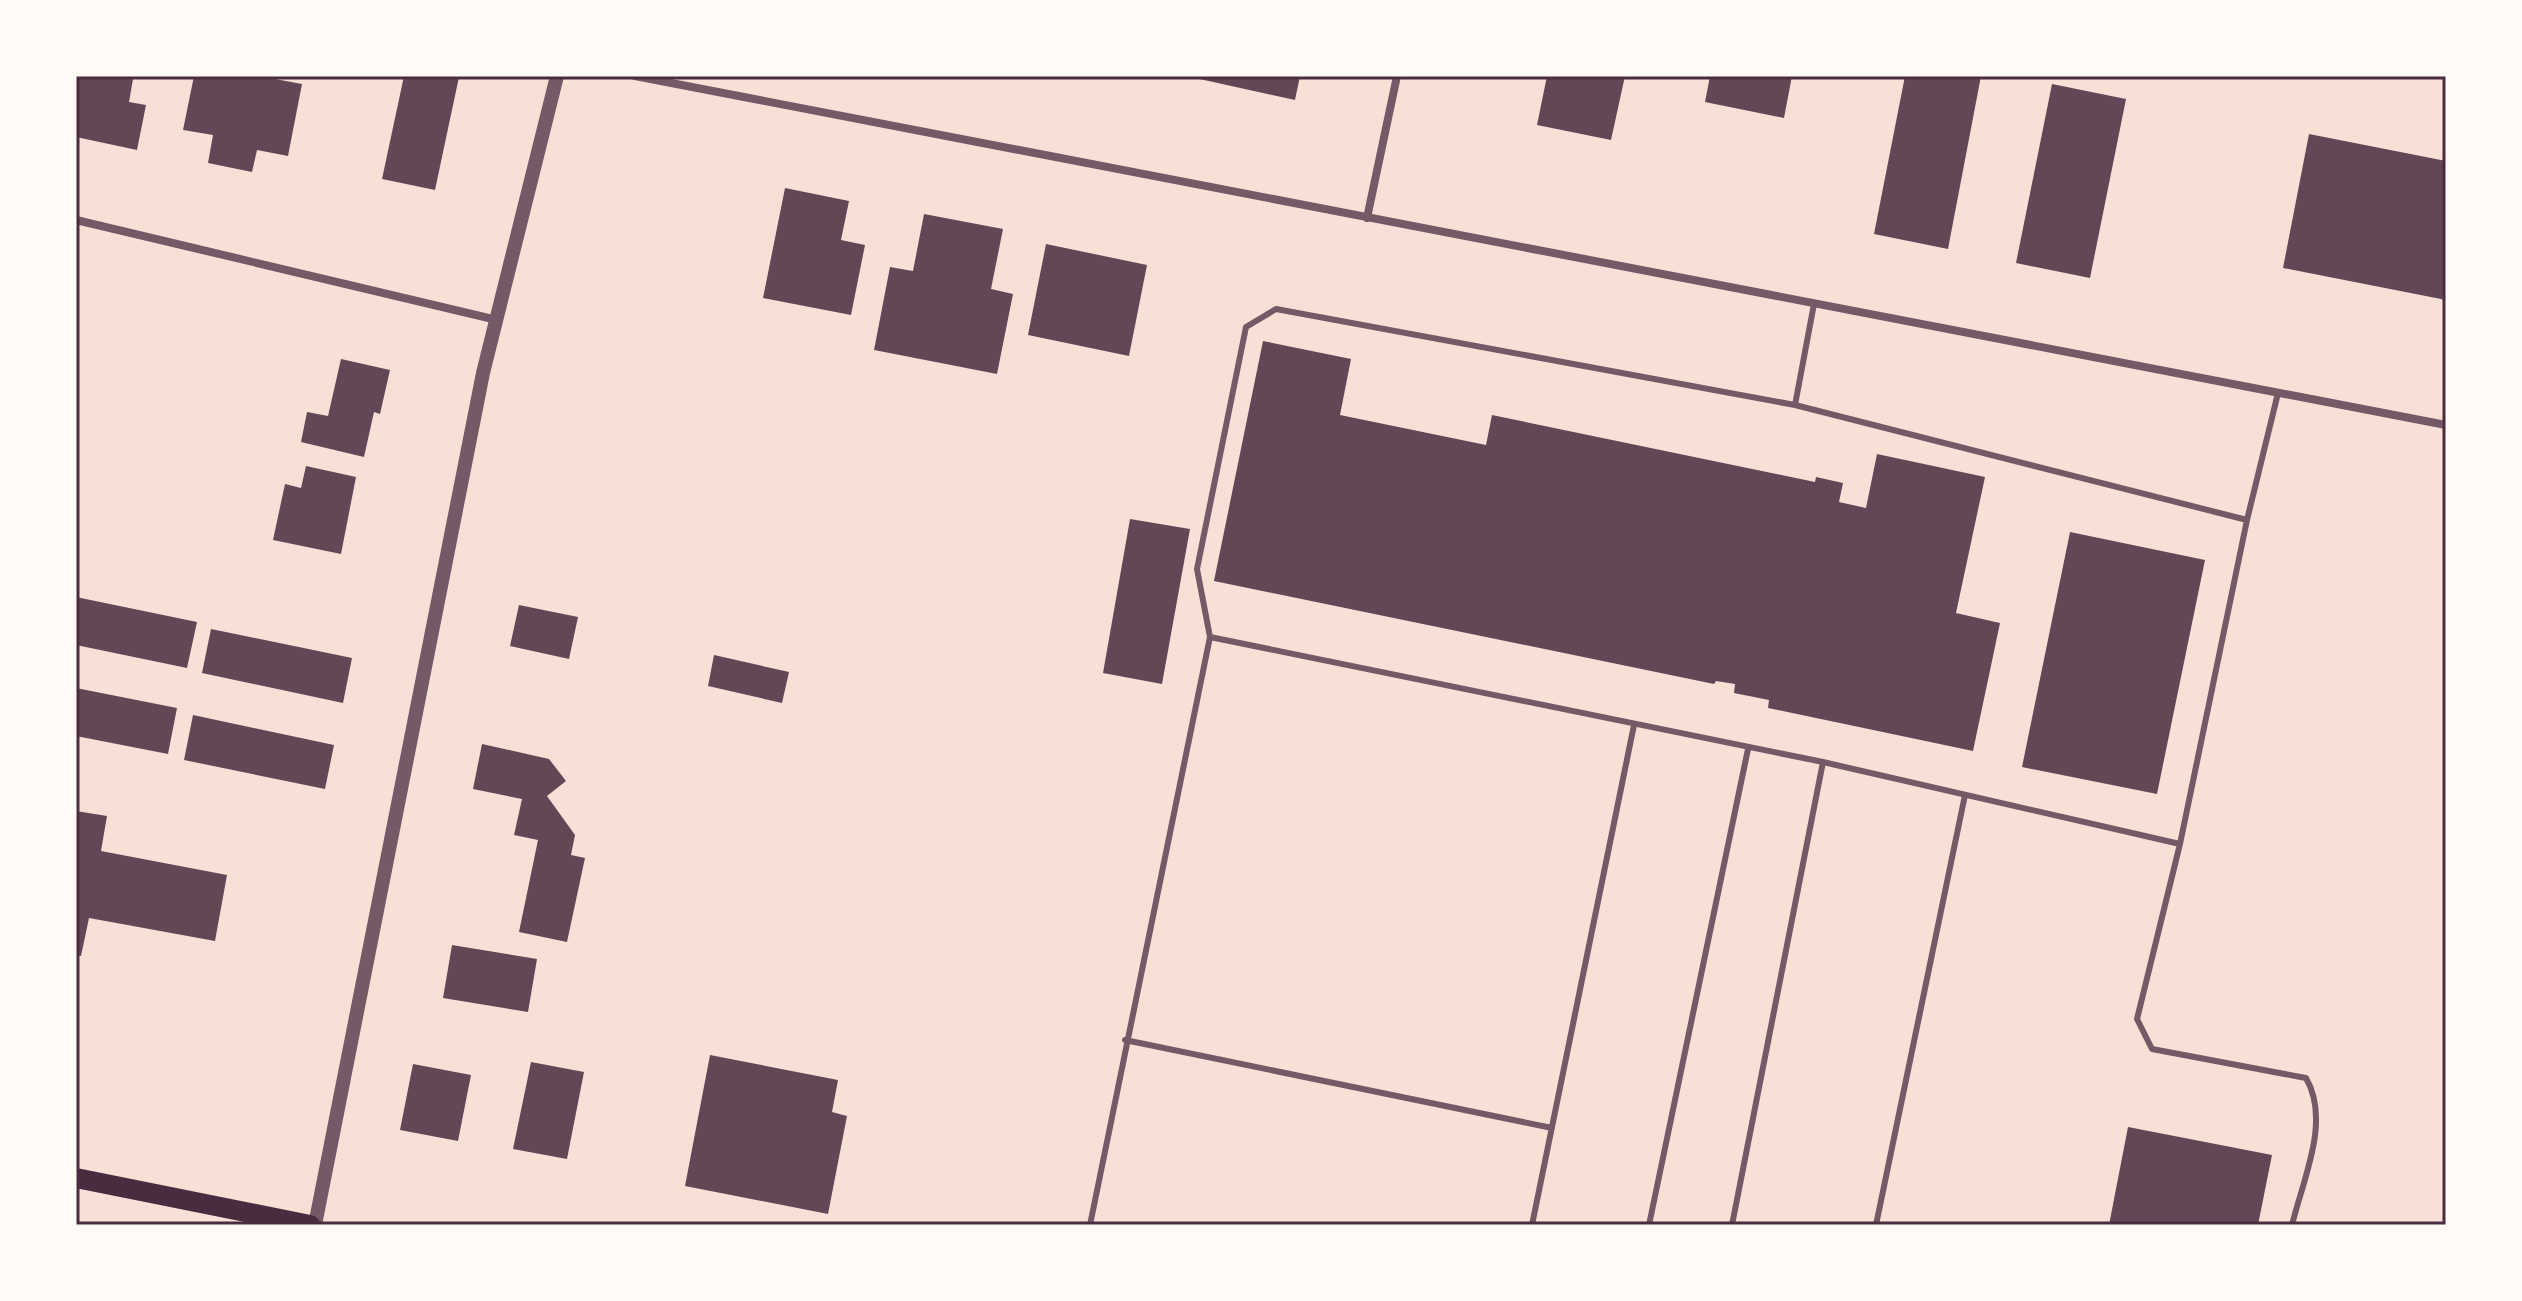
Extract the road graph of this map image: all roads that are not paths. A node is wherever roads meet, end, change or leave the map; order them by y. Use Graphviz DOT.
graph roads {
  1 [pos="557,76"];
  2 [pos="635,76"];
  3 [pos="1397,76"];
  4 [pos="1367,218"];
  5 [pos="76,220"];
  6 [pos="1814,304"];
  7 [pos="497,320"];
  8 [pos="2278,393"];
  9 [pos="1795,405"];
  10 [pos="2446,425"];
  11 [pos="2247,520"];
  12 [pos="1210,637"];
  13 [pos="1634,725"];
  14 [pos="1748,749"];
  15 [pos="1823,762"];
  16 [pos="1965,795"];
  17 [pos="2180,844"];
  18 [pos="1125,1040"];
  19 [pos="1552,1128"];
  20 [pos="76,1178"];
  21 [pos="313,1225"];
  22 [pos="1090,1225"];
  23 [pos="1532,1225"];
  24 [pos="1649,1225"];
  25 [pos="1732,1225"];
  26 [pos="1876,1225"];
  27 [pos="2292,1225"];
  1 -- 7 [label="street"];
  2 -- 4 [label="street"];
  3 -- 4 [label="street"];
  4 -- 6 [label="street"];
  5 -- 7 [label="street"];
  6 -- 8 [label="street"];
  6 -- 9 [label="lane"];
  7 -- 21 [label="street"];
  8 -- 10 [label="street"];
  8 -- 11 [label="lane"];
  9 -- 11 [label="lane"];
  9 -- 12 [label="lane"];
  11 -- 17 [label="lane"];
  12 -- 13 [label="lane"];
  12 -- 18 [label="lane"];
  13 -- 14 [label="lane"];
  13 -- 19 [label="lane"];
  14 -- 15 [label="lane"];
  14 -- 24 [label="lane"];
  15 -- 16 [label="lane"];
  15 -- 25 [label="lane"];
  16 -- 17 [label="lane"];
  16 -- 26 [label="lane"];
  17 -- 27 [label="lane"];
  18 -- 19 [label="lane"];
  18 -- 22 [label="lane"];
  19 -- 23 [label="lane"];
  20 -- 21 [label="main road"];
}
